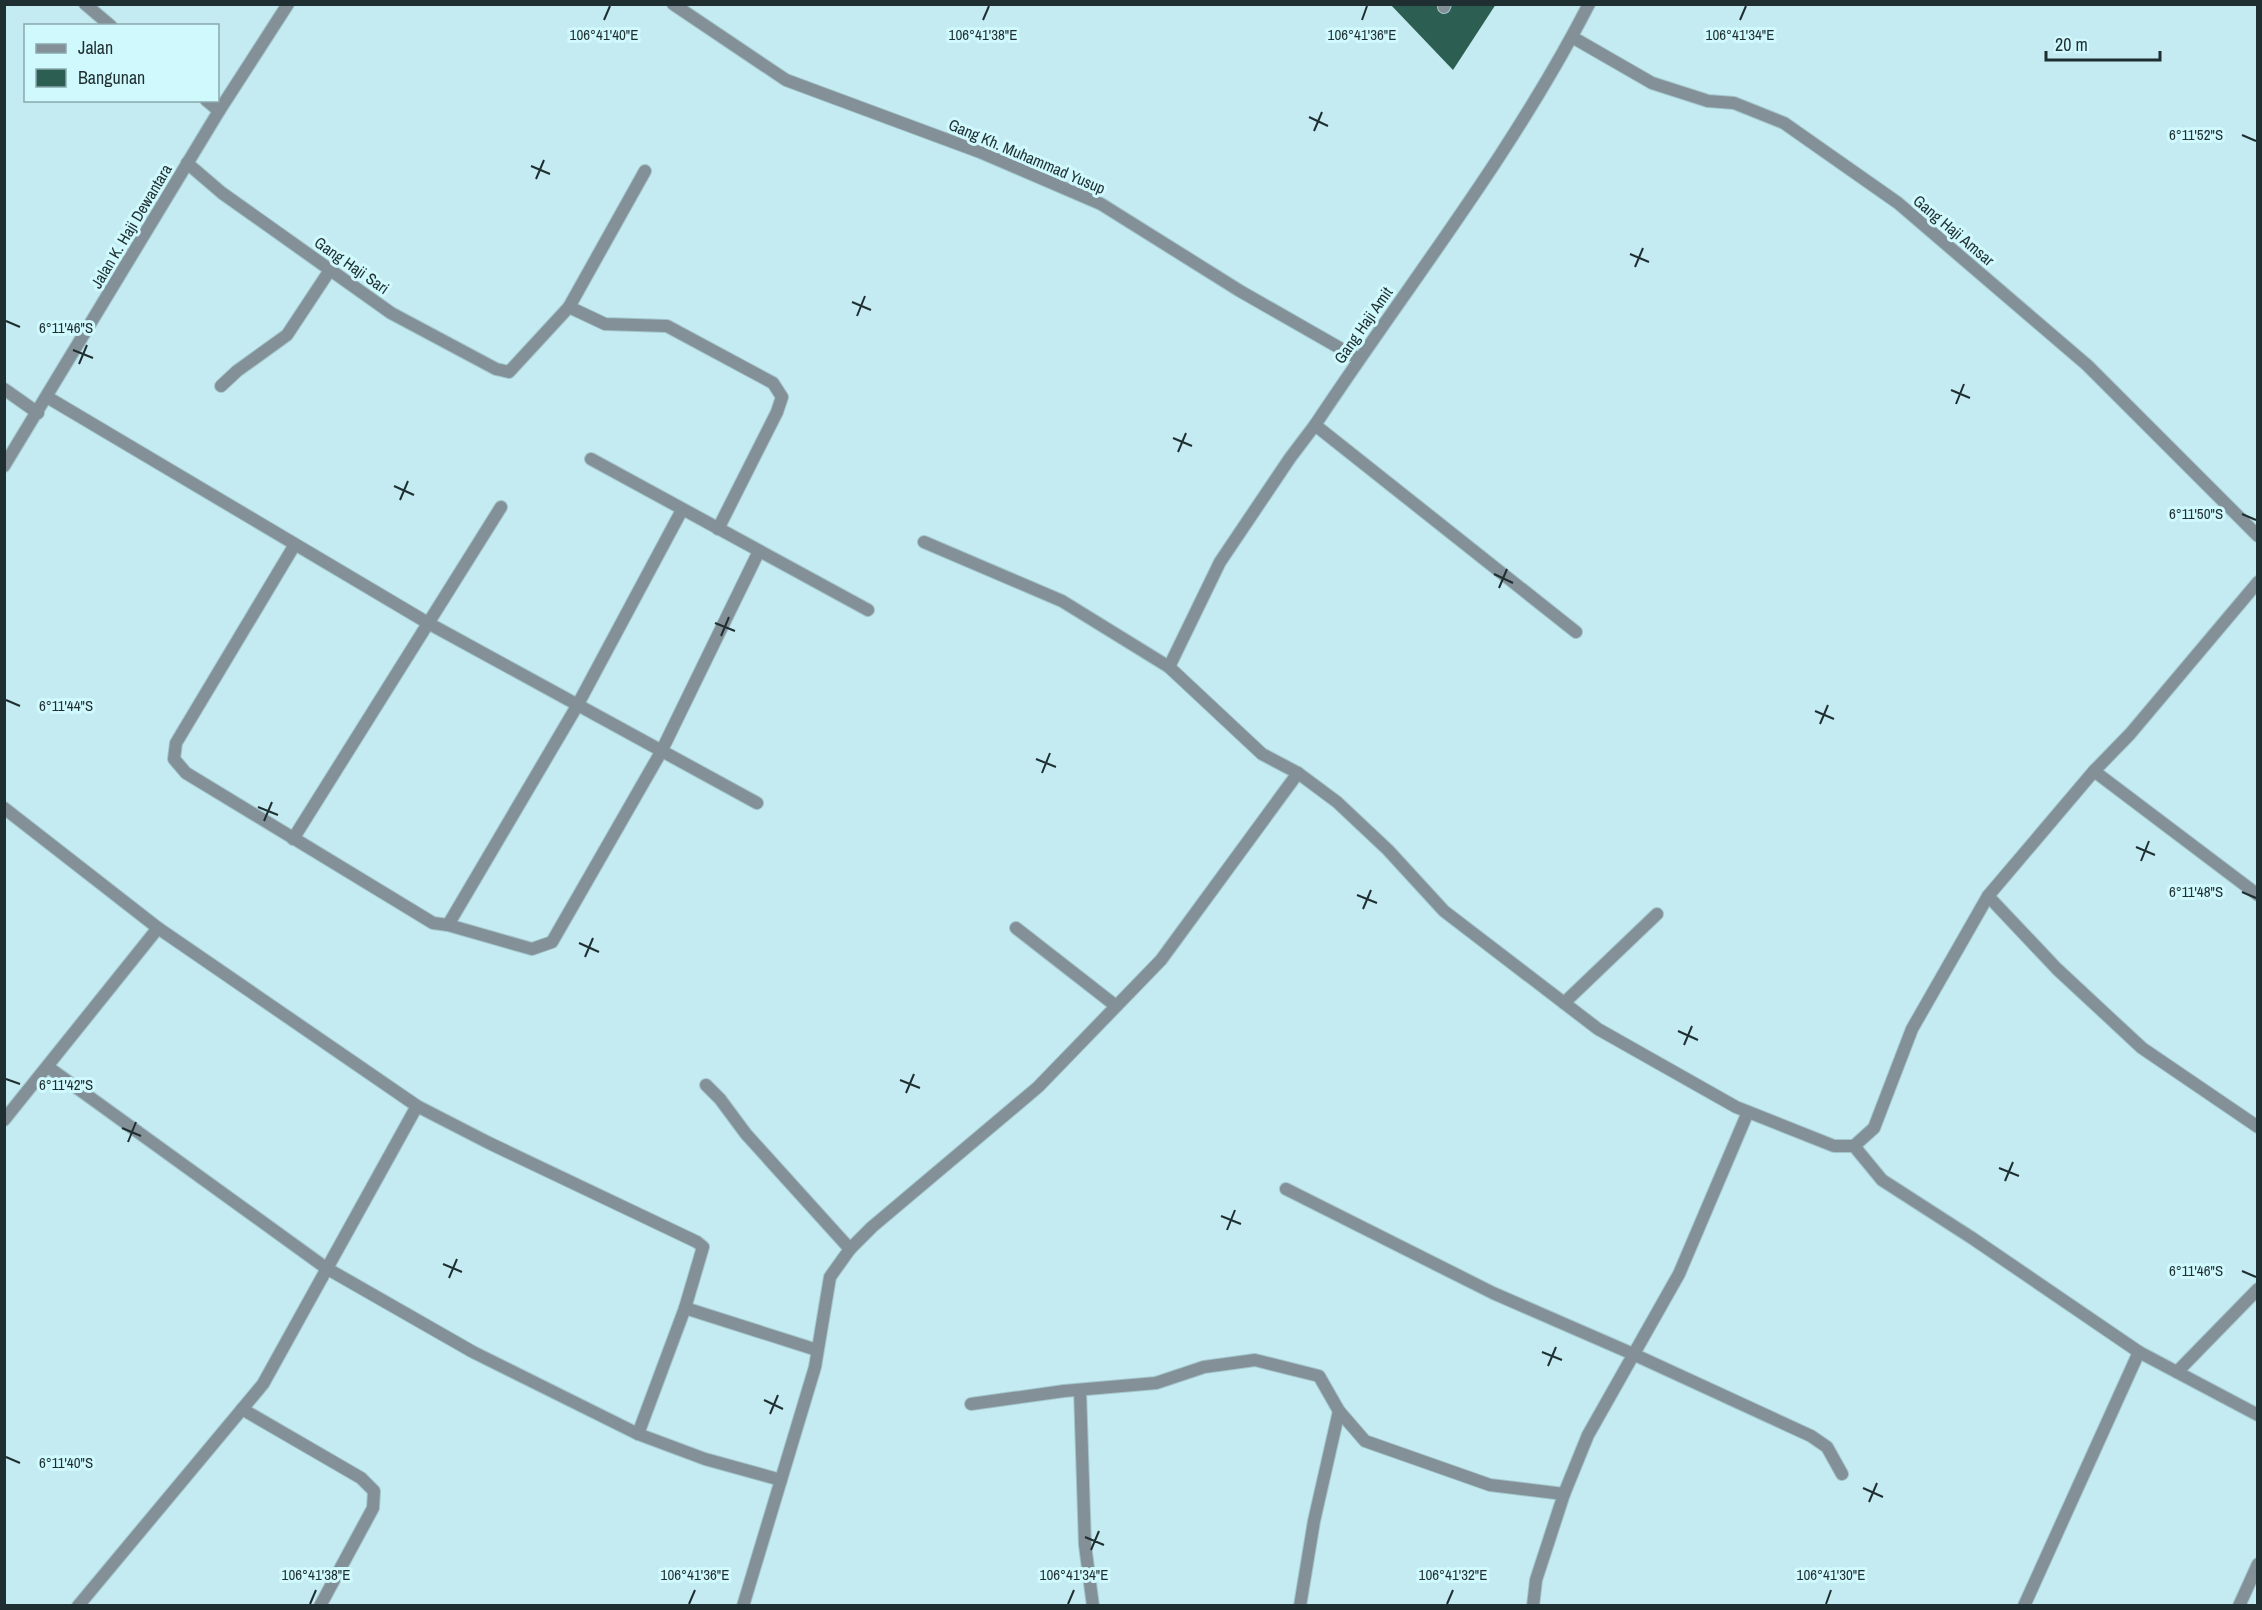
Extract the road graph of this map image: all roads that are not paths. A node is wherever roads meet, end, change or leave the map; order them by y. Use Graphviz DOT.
graph roads {
  1 [pos="85,4"];
  2 [pos="288,4"];
  3 [pos="673,4"];
  4 [pos="1589,4"];
  5 [pos="109,24"];
  6 [pos="1572,37"];
  7 [pos="208,102"];
  8 [pos="219,111"];
  9 [pos="187,164"];
  10 [pos="645,171"];
  11 [pos="330,270"];
  12 [pos="569,307"];
  13 [pos="1359,359"];
  14 [pos="222,386"];
  15 [pos="4,389"];
  16 [pos="47,397"];
  17 [pos="38,413"];
  18 [pos="1315,426"];
  19 [pos="591,459"];
  20 [pos="4,466"];
  21 [pos="501,507"];
  22 [pos="682,510"];
  23 [pos="718,529"];
  24 [pos="2258,536"];
  25 [pos="924,542"];
  26 [pos="294,546"];
  27 [pos="759,551"];
  28 [pos="2258,582"];
  29 [pos="868,610"];
  30 [pos="428,623"];
  31 [pos="1576,632"];
  32 [pos="1169,667"];
  33 [pos="577,706"];
  34 [pos="661,752"];
  35 [pos="2094,771"];
  36 [pos="1298,772"];
  37 [pos="757,803"];
  38 [pos="4,808"];
  39 [pos="293,839"];
  40 [pos="2258,895"];
  41 [pos="1988,896"];
  42 [pos="1658,914"];
  43 [pos="448,925"];
  44 [pos="158,928"];
  45 [pos="1016,928"];
  46 [pos="1564,1003"];
  47 [pos="1116,1006"];
  48 [pos="48,1067"];
  49 [pos="706,1085"];
  50 [pos="417,1106"];
  51 [pos="1748,1112"];
  52 [pos="4,1120"];
  53 [pos="2258,1127"];
  54 [pos="1854,1146"];
  55 [pos="1286,1189"];
  56 [pos="850,1249"];
  57 [pos="327,1268"];
  58 [pos="2258,1289"];
  59 [pos="685,1308"];
  60 [pos="817,1350"];
  61 [pos="2139,1352"];
  62 [pos="1633,1354"];
  63 [pos="2177,1372"];
  64 [pos="1080,1390"];
  65 [pos="971,1404"];
  66 [pos="242,1409"];
  67 [pos="1339,1411"];
  68 [pos="2258,1415"];
  69 [pos="638,1434"];
  70 [pos="1842,1474"];
  71 [pos="781,1480"];
  72 [pos="1564,1494"];
  73 [pos="2258,1564"];
  74 [pos="78,1605"];
  75 [pos="320,1605"];
  76 [pos="742,1605"];
  77 [pos="1093,1605"];
  78 [pos="1300,1605"];
  79 [pos="1533,1605"];
  80 [pos="2024,1605"];
  81 [pos="2239,1605"];
  1 -- 5 [label="street"];
  2 -- 8 [label="street, Jalan K. Haji Dewantara"];
  3 -- 13 [label="street, Gang Kh. Muhammad Yusup"];
  4 -- 6 [label="street, Gang Haji Amit"];
  6 -- 13 [label="street, Gang Haji Amit"];
  6 -- 24 [label="street, Gang Haji Amsar"];
  7 -- 8 [label="street"];
  8 -- 9 [label="street, Jalan K. Haji Dewantara"];
  9 -- 11 [label="street, Gang Haji Sari"];
  9 -- 16 [label="street, Jalan K. Haji Dewantara"];
  10 -- 12 [label="street"];
  11 -- 12 [label="street, Gang Haji Sari"];
  11 -- 14 [label="street"];
  12 -- 23 [label="street"];
  13 -- 18 [label="street, Gang Haji Amit"];
  15 -- 17 [label="street"];
  16 -- 17 [label="street, Jalan K. Haji Dewantara"];
  16 -- 26 [label="street"];
  17 -- 20 [label="street, Jalan K. Haji Dewantara"];
  18 -- 31 [label="street"];
  18 -- 32 [label="street, Gang Haji Amit"];
  19 -- 22 [label="street"];
  21 -- 30 [label="street"];
  22 -- 23 [label="street"];
  22 -- 33 [label="street"];
  23 -- 27 [label="street"];
  25 -- 32 [label="street"];
  26 -- 30 [label="street"];
  26 -- 39 [label="street"];
  27 -- 29 [label="street"];
  27 -- 34 [label="street"];
  28 -- 35 [label="street"];
  30 -- 33 [label="street"];
  30 -- 39 [label="street"];
  32 -- 36 [label="street"];
  33 -- 34 [label="street"];
  33 -- 43 [label="street"];
  34 -- 37 [label="street"];
  34 -- 43 [label="street"];
  35 -- 40 [label="street"];
  35 -- 41 [label="street"];
  36 -- 46 [label="street"];
  36 -- 47 [label="street"];
  38 -- 44 [label="street"];
  39 -- 43 [label="street"];
  41 -- 53 [label="street"];
  41 -- 54 [label="street"];
  42 -- 46 [label="street"];
  44 -- 48 [label="street"];
  44 -- 50 [label="street"];
  45 -- 47 [label="street"];
  46 -- 51 [label="street"];
  47 -- 56 [label="street"];
  48 -- 52 [label="street"];
  48 -- 57 [label="street"];
  49 -- 56 [label="street"];
  50 -- 57 [label="street"];
  50 -- 59 [label="street"];
  51 -- 54 [label="street"];
  51 -- 62 [label="street"];
  54 -- 61 [label="street"];
  55 -- 62 [label="street"];
  56 -- 60 [label="street"];
  57 -- 66 [label="street"];
  57 -- 69 [label="street"];
  58 -- 63 [label="street"];
  59 -- 60 [label="street"];
  59 -- 69 [label="street"];
  60 -- 71 [label="street"];
  61 -- 63 [label="street"];
  61 -- 80 [label="street"];
  62 -- 70 [label="street"];
  62 -- 72 [label="street"];
  63 -- 68 [label="street"];
  64 -- 65 [label="street"];
  64 -- 67 [label="street"];
  64 -- 77 [label="street"];
  66 -- 74 [label="street"];
  66 -- 75 [label="street"];
  67 -- 72 [label="street"];
  67 -- 78 [label="street"];
  69 -- 71 [label="street"];
  71 -- 76 [label="street"];
  72 -- 79 [label="street"];
  73 -- 81 [label="street"];
}
